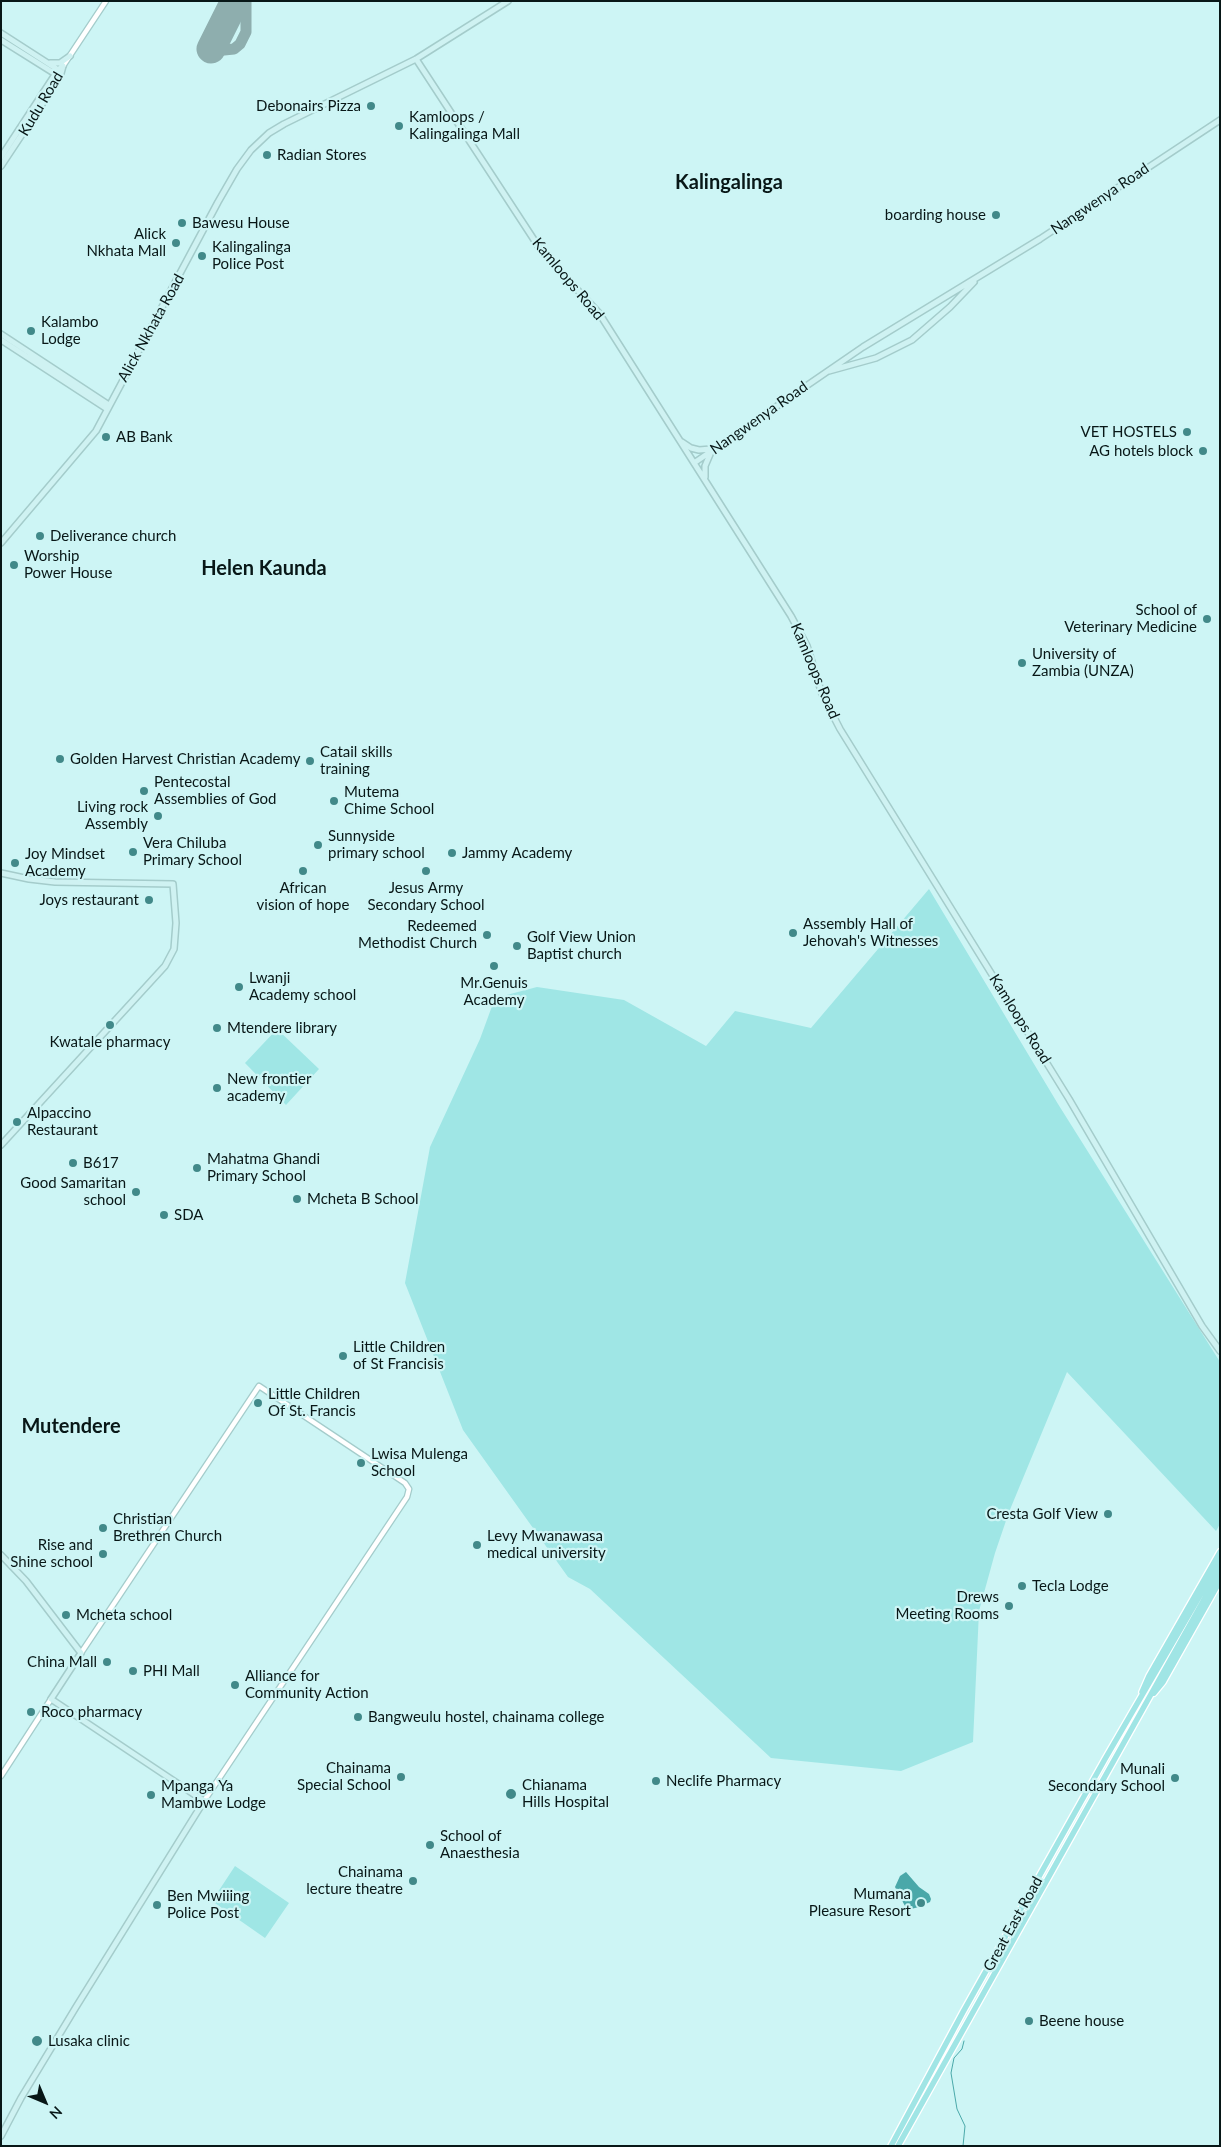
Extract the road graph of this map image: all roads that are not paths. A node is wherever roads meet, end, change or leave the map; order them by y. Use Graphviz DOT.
graph roads {
  1 [pos="106,1"];
  2 [pos="508,1"];
  3 [pos="1,33"];
  4 [pos="1,40"];
  5 [pos="70,56"];
  6 [pos="416,59"];
  7 [pos="46,65"];
  8 [pos="63,66"];
  9 [pos="59,73"];
  10 [pos="49,84"];
  11 [pos="1220,120"];
  12 [pos="1,157"];
  13 [pos="1,166"];
  14 [pos="980,276"];
  15 [pos="1,334"];
  16 [pos="1,340"];
  17 [pos="824,372"];
  18 [pos="108,407"];
  19 [pos="677,435"];
  20 [pos="717,447"];
  21 [pos="694,463"];
  22 [pos="706,481"];
  23 [pos="1,543"];
  24 [pos="1,873"];
  25 [pos="1,1145"];
  26 [pos="1220,1351"];
  27 [pos="1220,1552"];
  28 [pos="1,1555"];
  29 [pos="1220,1561"];
  30 [pos="1220,1571"];
  31 [pos="1220,1581"];
  32 [pos="81,1653"];
  33 [pos="51,1699"];
  34 [pos="1142,1704"];
  35 [pos="1,1776"];
  36 [pos="204,1801"];
  37 [pos="1,2136"];
  38 [pos="891,2146"];
  39 [pos="898,2146"];
  1 -- 5 [label="street, Kudu Road"];
  2 -- 6 [label="main road, Alick Nkhata Road"];
  3 -- 7 [label="main road"];
  4 -- 7 [label="main road"];
  5 -- 7 [label="main road"];
  5 -- 8 [label="street, Kudu Road"];
  6 -- 18 [label="main road, Alick Nkhata Road"];
  6 -- 19 [label="main road, Kamloops Road"];
  7 -- 9 [label="main road"];
  7 -- 10 [label="main road"];
  8 -- 9 [label="main road, Kudu Road"];
  9 -- 10 [label="main road, Kudu Road"];
  9 -- 13 [label="main road, Kudu Road"];
  10 -- 12 [label="main road, Kudu Road"];
  11 -- 14 [label="main road, Nangwenya Road"];
  14 -- 17 [label="main road, Nangwenya Road"];
  14 -- 17 [label="main road, Nangwenya Road"];
  15 -- 18 [label="main road"];
  16 -- 18 [label="main road"];
  17 -- 20 [label="main road, Nangwenya Road"];
  18 -- 23 [label="main road, Alick Nkhata Road"];
  19 -- 20 [label="main road"];
  19 -- 21 [label="main road, Kamloops Road"];
  20 -- 21 [label="main road, Nangwenya Road"];
  20 -- 22 [label="main road"];
  21 -- 22 [label="main road, Kamloops Road"];
  22 -- 26 [label="main road, Kamloops Road"];
  24 -- 25 [label="main road"];
  27 -- 34 [label="main road, Great East Road"];
  28 -- 32 [label="main road"];
  29 -- 34 [label="main road, Great East Road"];
  30 -- 34 [label="main road, Great East Road"];
  31 -- 34 [label="main road, Great East Road"];
  32 -- 33 [label="main road"];
  32 -- 36 [label="street"];
  33 -- 35 [label="street"];
  33 -- 36 [label="main road"];
  34 -- 38 [label="main road, Great East Road"];
  34 -- 39 [label="main road, Great East Road"];
  36 -- 37 [label="main road"];
}
